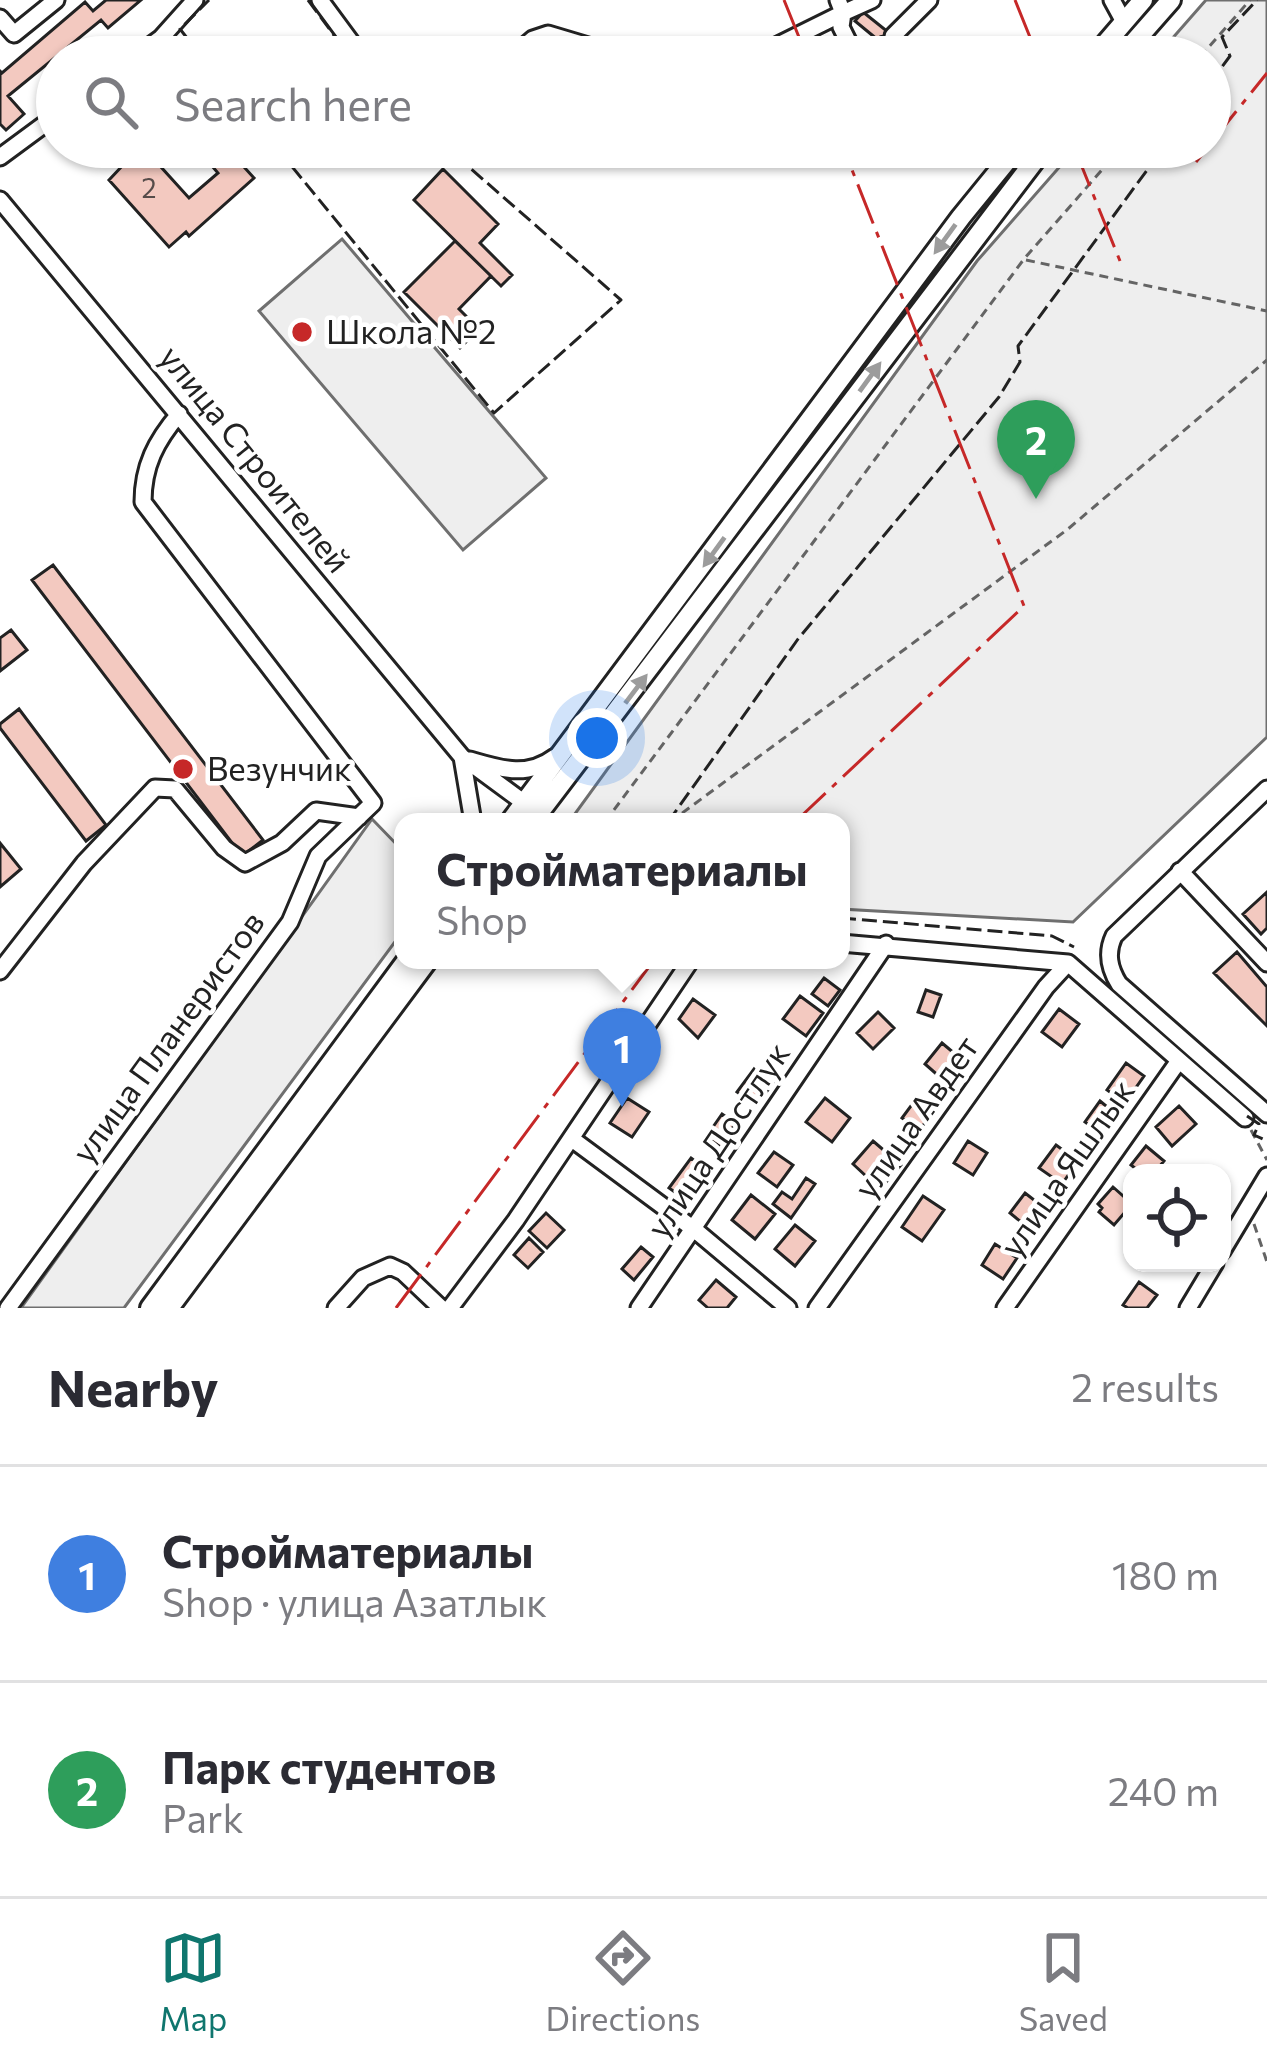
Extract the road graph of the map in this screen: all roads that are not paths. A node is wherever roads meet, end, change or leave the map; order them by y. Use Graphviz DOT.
graph roads {
  1 [pos="56,0"];
  2 [pos="195,0"];
  3 [pos="320,0"];
  4 [pos="872,0"];
  5 [pos="928,0"];
  6 [pos="1112,0"];
  7 [pos="1143,0"];
  8 [pos="1171,0"];
  9 [pos="840,6"];
  10 [pos="0,18"];
  11 [pos="1124,22"];
  12 [pos="163,36"];
  13 [pos="347,36"];
  14 [pos="789,36"];
  15 [pos="845,36"];
  16 [pos="892,36"];
  17 [pos="1112,36"];
  18 [pos="1139,36"];
  19 [pos="36,130"];
  20 [pos="0,157"];
  21 [pos="1001,168"];
  22 [pos="1029,168"];
  23 [pos="0,200"];
  24 [pos="179,414"];
  25 [pos="567,748"];
  26 [pos="462,758"];
  27 [pos="1267,789"];
  28 [pos="471,813"];
  29 [pos="532,813"];
  30 [pos="359,817"];
  31 [pos="1180,871"];
  32 [pos="850,943"];
  33 [pos="886,944"];
  34 [pos="1265,959"];
  35 [pos="1067,963"];
  36 [pos="399,969"];
  37 [pos="421,969"];
  38 [pos="686,969"];
  39 [pos="0,971"];
  40 [pos="1178,1061"];
  41 [pos="1267,1114"];
  42 [pos="1244,1118"];
  43 [pos="572,1139"];
  44 [pos="1267,1176"];
  45 [pos="695,1230"];
  46 [pos="1231,1236"];
  47 [pos="1209,1272"];
  48 [pos="8,1308"];
  49 [pos="150,1308"];
  50 [pos="169,1308"];
  51 [pos="336,1308"];
  52 [pos="446,1308"];
  53 [pos="639,1308"];
  54 [pos="788,1308"];
  55 [pos="817,1308"];
  56 [pos="1005,1308"];
  57 [pos="1187,1308"];
  1 -- 10 [label="street"];
  2 -- 12 [label="street"];
  3 -- 13 [label="street"];
  4 -- 9 [label="street"];
  5 -- 16 [label="street"];
  6 -- 11 [label="street"];
  7 -- 11 [label="main road"];
  8 -- 18 [label="main road"];
  9 -- 14 [label="street"];
  9 -- 15 [label="street"];
  11 -- 17 [label="main road"];
  19 -- 20 [label="street"];
  21 -- 25 [label="main road, one-way"];
  29 -- 22 [label="main road, one-way"];
  23 -- 24 [label="street, улица Строителей"];
  24 -- 26 [label="street, улица Строителей"];
  24 -- 30 [label="street, улица Планеристов"];
  25 -- 26 [label="street"];
  25 -- 29 [label="main road"];
  26 -- 28 [label="street"];
  26 -- 29 [label="street, улица Строителей"];
  27 -- 31 [label="street"];
  30 -- 39 [label="street"];
  30 -- 48 [label="street, улица Планеристов"];
  31 -- 34 [label="street"];
  31 -- 41 [label="street"];
  32 -- 33 [label="street"];
  33 -- 35 [label="street"];
  33 -- 45 [label="street, улица Достлук"];
  35 -- 40 [label="street"];
  35 -- 55 [label="street, улица Авдет"];
  36 -- 49 [label="main road"];
  37 -- 50 [label="main road"];
  38 -- 43 [label="street"];
  40 -- 42 [label="street"];
  40 -- 56 [label="street, улица Яшлык"];
  43 -- 45 [label="street"];
  43 -- 52 [label="street"];
  44 -- 46 [label="street"];
  45 -- 53 [label="street, улица Достлук"];
  45 -- 54 [label="street"];
  47 -- 57 [label="street"];
  51 -- 52 [label="street"];
}
